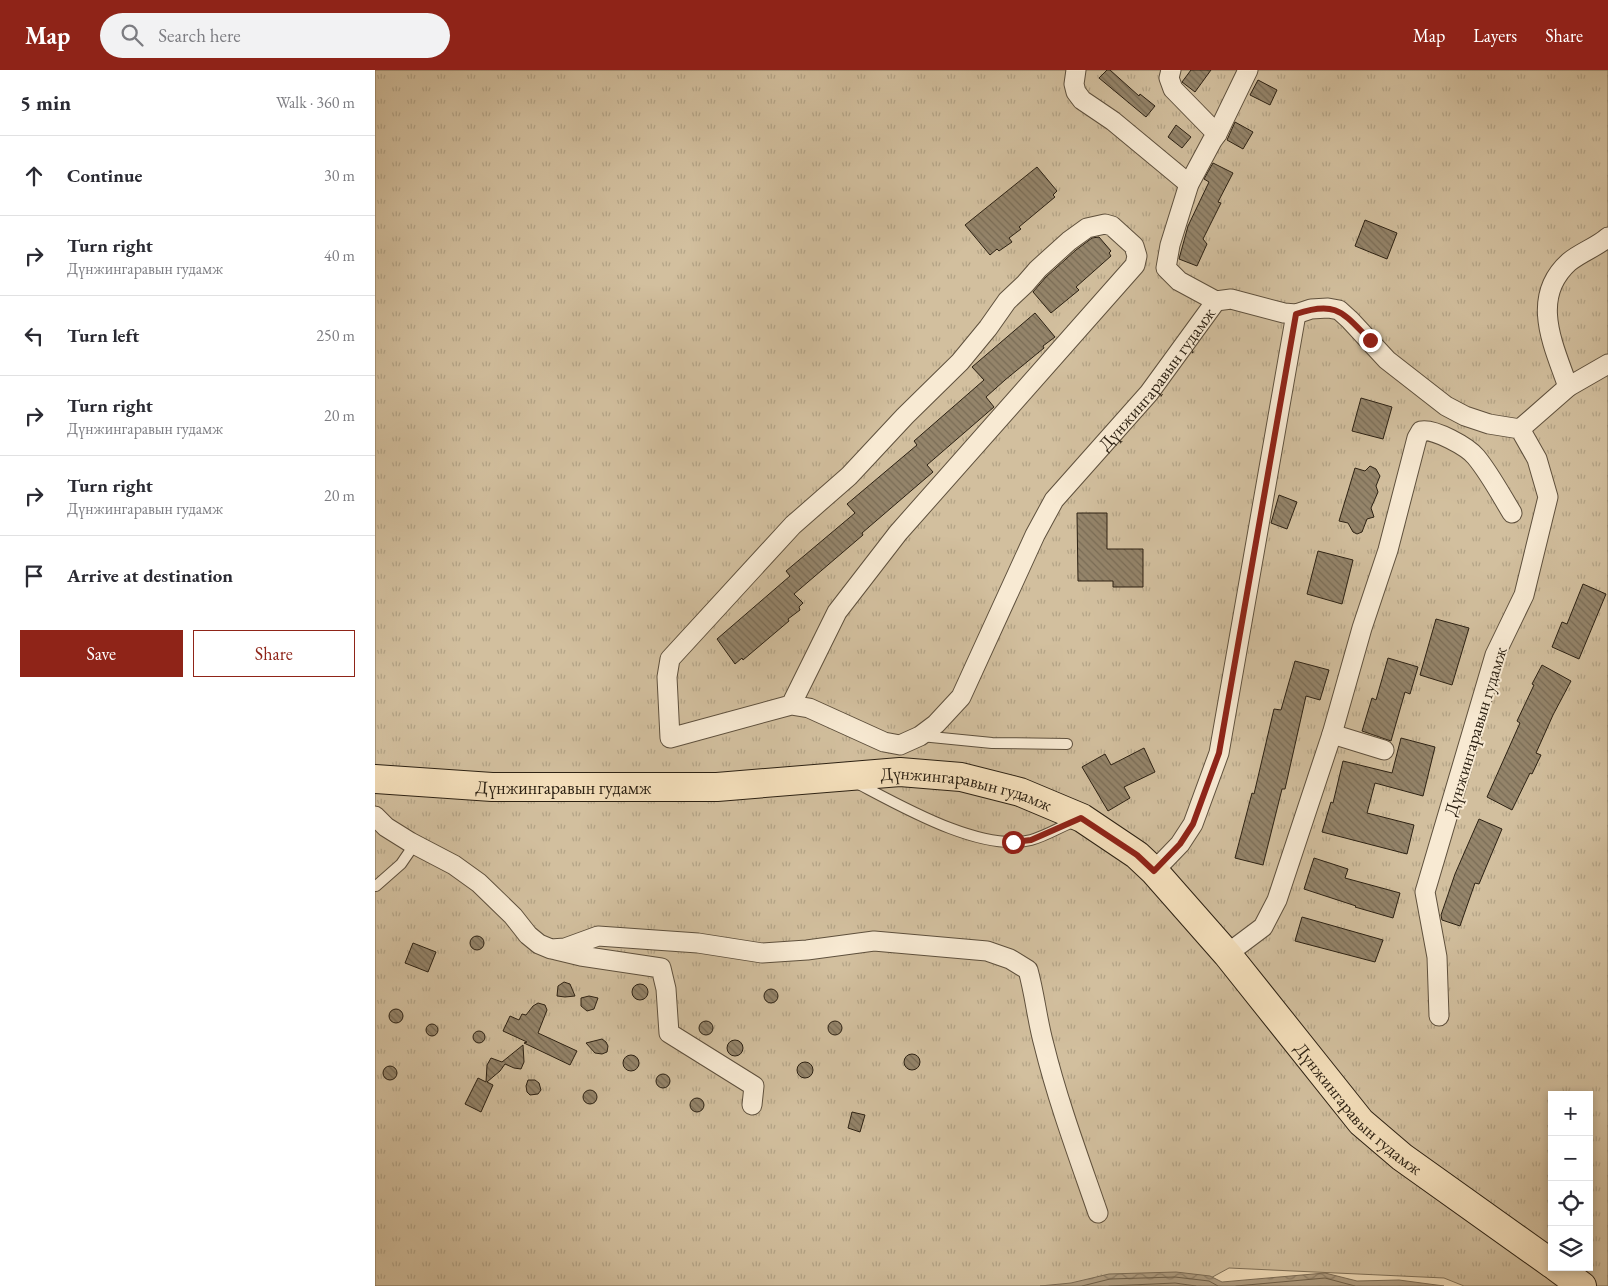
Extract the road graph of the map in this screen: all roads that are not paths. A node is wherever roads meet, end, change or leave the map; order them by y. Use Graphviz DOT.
graph roads {
  1 [pos="1076,70"];
  2 [pos="1171,70"];
  3 [pos="1247,70"];
  4 [pos="1217,134"];
  5 [pos="1189,184"];
  6 [pos="1608,237"];
  7 [pos="1216,301"];
  8 [pos="1296,314"];
  9 [pos="1608,364"];
  10 [pos="1568,387"];
  11 [pos="1520,429"];
  12 [pos="1512,514"];
  13 [pos="791,705"];
  14 [pos="1332,734"];
  15 [pos="920,736"];
  16 [pos="1067,744"];
  17 [pos="1383,750"];
  18 [pos="900,759"];
  19 [pos="843,776"];
  20 [pos="375,779"];
  21 [pos="375,816"];
  22 [pos="1081,818"];
  23 [pos="414,845"];
  24 [pos="1154,871"];
  25 [pos="376,886"];
  26 [pos="551,949"];
  27 [pos="1227,954"];
  28 [pos="1439,1016"];
  29 [pos="752,1105"];
  30 [pos="1097,1213"];
  31 [pos="1548,1261"];
  32 [pos="1561,1271"];
  33 [pos="1582,1286"];
  1 -- 5 [label="street"];
  2 -- 4 [label="street"];
  3 -- 4 [label="street"];
  4 -- 5 [label="street"];
  5 -- 7 [label="street"];
  6 -- 10 [label="street"];
  7 -- 8 [label="street, Дүнжингаравын гудамж"];
  7 -- 15 [label="street, Дүнжингаравын гудамж"];
  8 -- 11 [label="street, Дүнжингаравын гудамж"];
  8 -- 24 [label="street"];
  9 -- 10 [label="street"];
  10 -- 11 [label="street"];
  11 -- 28 [label="street, Дүнжингаравын гудамж"];
  12 -- 14 [label="street"];
  13 -- 13 [label="street, Дүнжингаравын гудамж"];
  13 -- 18 [label="street, Дүнжингаравын гудамж"];
  14 -- 17 [label="street"];
  14 -- 27 [label="street"];
  15 -- 16 [label="lane"];
  15 -- 18 [label="street, Дүнжингаравын гудамж"];
  18 -- 19 [label="main road, Дүнжингаравын гудамж"];
  18 -- 22 [label="main road, Дүнжингаравын гудамж"];
  19 -- 20 [label="main road, Дүнжингаравын гудамж"];
  19 -- 22 [label="lane"];
  21 -- 23 [label="street"];
  22 -- 24 [label="main road, Дүнжингаравын гудамж"];
  23 -- 25 [label="lane"];
  23 -- 26 [label="street"];
  24 -- 27 [label="main road, Дүнжингаравын гудамж"];
  26 -- 29 [label="street"];
  26 -- 30 [label="street"];
  27 -- 31 [label="main road, Дүнжингаравын гудамж"];
  32 -- 33 [label="main road"];
}
